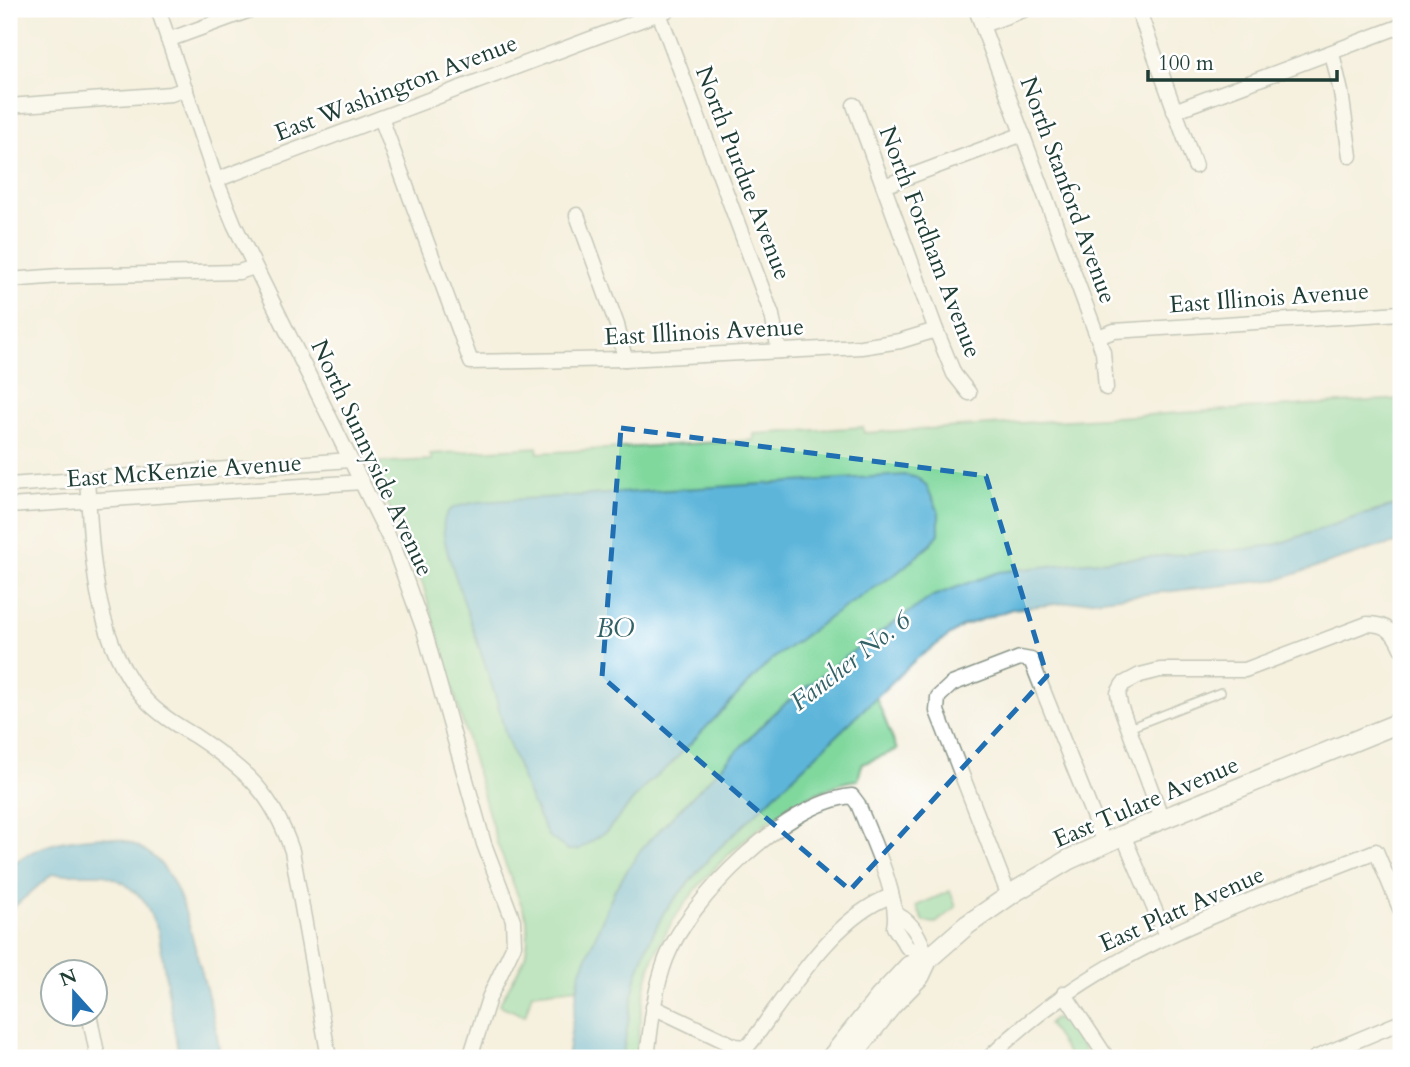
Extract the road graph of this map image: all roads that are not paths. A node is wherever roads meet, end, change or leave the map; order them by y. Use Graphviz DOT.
graph roads {
  1 [pos="158,9"];
  2 [pos="253,9"];
  3 [pos="976,9"];
  4 [pos="1026,9"];
  5 [pos="1138,9"];
  6 [pos="664,11"];
  7 [pos="983,26"];
  8 [pos="1401,26"];
  9 [pos="168,40"];
  10 [pos="1332,53"];
  11 [pos="186,89"];
  12 [pos="853,105"];
  13 [pos="9,106"];
  14 [pos="1174,111"];
  15 [pos="381,118"];
  16 [pos="1023,135"];
  17 [pos="1350,156"];
  18 [pos="1195,166"];
  19 [pos="216,180"];
  20 [pos="884,186"];
  21 [pos="577,215"];
  22 [pos="254,267"];
  23 [pos="9,280"];
  24 [pos="1401,313"];
  25 [pos="936,330"];
  26 [pos="1098,337"];
  27 [pos="779,351"];
  28 [pos="625,359"];
  29 [pos="1106,388"];
  30 [pos="969,393"];
  31 [pos="350,460"];
  32 [pos="87,479"];
  33 [pos="362,482"];
  34 [pos="9,485"];
  35 [pos="89,501"];
  36 [pos="9,506"];
  37 [pos="1400,643"];
  38 [pos="1221,692"];
  39 [pos="1401,722"];
  40 [pos="1129,728"];
  41 [pos="1162,819"];
  42 [pos="1123,835"];
  43 [pos="1104,843"];
  44 [pos="891,896"];
  45 [pos="1009,896"];
  46 [pos="1401,911"];
  47 [pos="1166,936"];
  48 [pos="928,959"];
  49 [pos="1064,993"];
  50 [pos="653,1007"];
  51 [pos="1401,1022"];
  52 [pos="92,1028"];
  53 [pos="98,1058"];
  54 [pos="329,1058"];
  55 [pos="470,1058"];
  56 [pos="647,1058"];
  57 [pos="831,1058"];
  58 [pos="850,1058"];
  59 [pos="989,1058"];
  60 [pos="1107,1058"];
  61 [pos="1315,1058"];
  1 -- 9 [label="street, North Sunnyside Avenue"];
  2 -- 9 [label="street"];
  3 -- 7 [label="street, North Stanford Avenue"];
  4 -- 7 [label="street"];
  5 -- 14 [label="street"];
  6 -- 15 [label="street, East Washington Avenue"];
  6 -- 27 [label="street, North Purdue Avenue"];
  7 -- 16 [label="street, North Stanford Avenue"];
  8 -- 10 [label="street"];
  9 -- 11 [label="street, North Sunnyside Avenue"];
  10 -- 14 [label="street"];
  10 -- 17 [label="street"];
  11 -- 13 [label="street"];
  11 -- 19 [label="street, North Sunnyside Avenue"];
  12 -- 20 [label="street, North Fordham Avenue"];
  14 -- 18 [label="street"];
  15 -- 19 [label="street, East Washington Avenue"];
  15 -- 28 [label="street, East Illinois Avenue"];
  16 -- 20 [label="street"];
  16 -- 26 [label="street, North Stanford Avenue"];
  19 -- 22 [label="street, North Sunnyside Avenue"];
  20 -- 25 [label="street, North Fordham Avenue"];
  21 -- 28 [label="street"];
  22 -- 23 [label="street"];
  22 -- 31 [label="street, North Sunnyside Avenue"];
  24 -- 26 [label="street, East Illinois Avenue"];
  25 -- 27 [label="street, East Illinois Avenue"];
  25 -- 30 [label="street, North Fordham Avenue"];
  26 -- 29 [label="street, North Stanford Avenue"];
  27 -- 28 [label="street, East Illinois Avenue"];
  31 -- 32 [label="street, East McKenzie Avenue"];
  31 -- 33 [label="street, North Sunnyside Avenue"];
  32 -- 34 [label="street, East McKenzie Avenue"];
  32 -- 35 [label="street"];
  33 -- 35 [label="street, East McKenzie Avenue"];
  33 -- 55 [label="street, North Sunnyside Avenue"];
  35 -- 36 [label="street, East McKenzie Avenue"];
  35 -- 54 [label="street"];
  37 -- 40 [label="street"];
  38 -- 40 [label="lane"];
  39 -- 41 [label="street, East Tulare Avenue"];
  40 -- 41 [label="street"];
  41 -- 42 [label="street, East Tulare Avenue"];
  42 -- 43 [label="street, East Tulare Avenue"];
  42 -- 47 [label="street"];
  43 -- 45 [label="street, East Tulare Avenue"];
  43 -- 45 [label="street"];
  44 -- 48 [label="street"];
  44 -- 50 [label="street"];
  44 -- 50 [label="street"];
  45 -- 48 [label="street, East Tulare Avenue"];
  46 -- 47 [label="street, East Platt Avenue"];
  47 -- 49 [label="street, East Platt Avenue"];
  48 -- 57 [label="street, East Tulare Avenue"];
  48 -- 58 [label="street, East Tulare Avenue"];
  49 -- 59 [label="street, East Platt Avenue"];
  49 -- 60 [label="street"];
  50 -- 56 [label="street"];
  51 -- 61 [label="street"];
  52 -- 53 [label="street"];
}
